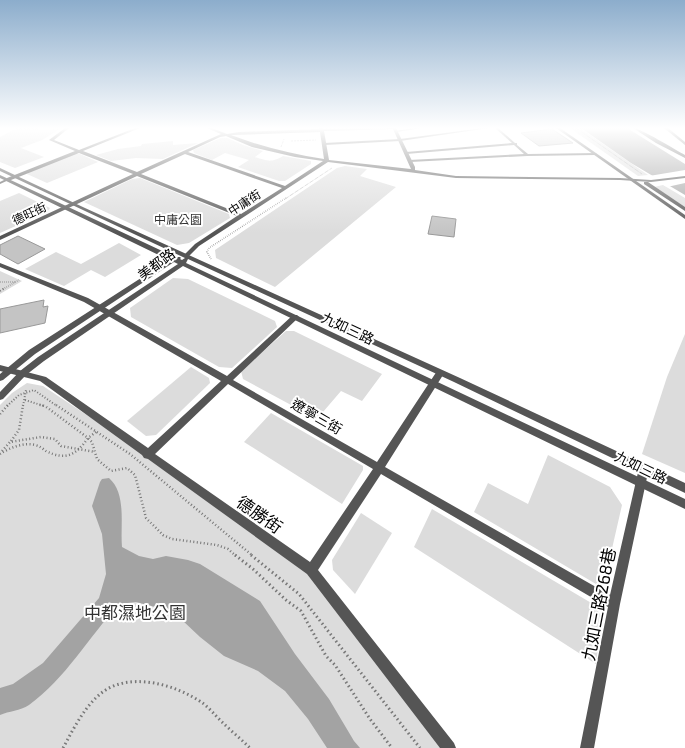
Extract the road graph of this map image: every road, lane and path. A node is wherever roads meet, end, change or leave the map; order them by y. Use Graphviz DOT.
graph roads {
  1 [pos="48,163"];
  2 [pos="108,163"];
  3 [pos="161,163"];
  4 [pos="215,163"];
  5 [pos="324,163"];
  6 [pos="337,163"];
  7 [pos="411,163"];
  8 [pos="609,163"];
  9 [pos="620,163"];
  10 [pos="623,163"];
  11 [pos="0,169"];
  12 [pos="413,170"];
  13 [pos="137,174"];
  14 [pos="0,176"];
  15 [pos="16,176"];
  16 [pos="685,177"];
  17 [pos="644,178"];
  18 [pos="9,179"];
  19 [pos="633,180"];
  20 [pos="0,183"];
  21 [pos="286,188"];
  22 [pos="74,204"];
  23 [pos="66,208"];
  24 [pos="685,209"];
  25 [pos="241,216"];
  26 [pos="685,217"];
  27 [pos="0,238"];
  28 [pos="174,259"];
  29 [pos="185,260"];
  30 [pos="212,260"];
  31 [pos="0,265"];
  32 [pos="20,279"];
  33 [pos="0,282"];
  34 [pos="16,282"];
  35 [pos="0,291"];
  36 [pos="99,307"];
  37 [pos="108,313"];
  38 [pos="295,317"];
  39 [pos="3,372"];
  40 [pos="23,373"];
  41 [pos="440,373"];
  42 [pos="227,380"];
  43 [pos="434,383"];
  44 [pos="26,390"];
  45 [pos="0,397"];
  46 [pos="25,400"];
  47 [pos="0,414"];
  48 [pos="96,432"];
  49 [pos="88,438"];
  50 [pos="10,442"];
  51 [pos="95,452"];
  52 [pos="0,454"];
  53 [pos="147,455"];
  54 [pos="379,468"];
  55 [pos="644,468"];
  56 [pos="641,482"];
  57 [pos="685,488"];
  58 [pos="685,504"];
  59 [pos="310,570"];
  60 [pos="614,604"];
  61 [pos="63,748"];
  62 [pos="250,748"];
  63 [pos="392,748"];
  64 [pos="420,748"];
  65 [pos="449,748"];
  66 [pos="587,748"];
  1 -- 15 [label="street"];
  2 -- 13 [label="street"];
  3 -- 13 [label="street, 德旺街"];
  4 -- 21 [label="street"];
  5 -- 21 [label="street, 中庸街"];
  6 -- 12 [label="street"];
  6 -- 30 [label="path"];
  7 -- 12 [label="street"];
  8 -- 19 [label="street"];
  9 -- 17 [label="street"];
  10 -- 17 [label="path"];
  11 -- 15 [label="street, 九如三路"];
  12 -- 19 [label="street"];
  13 -- 22 [label="street, 德旺街"];
  13 -- 25 [label="street"];
  14 -- 18 [label="street, 九如三路"];
  15 -- 18 [label="street"];
  15 -- 22 [label="street, 九如三路"];
  16 -- 17 [label="street"];
  17 -- 19 [label="street"];
  17 -- 24 [label="street"];
  18 -- 20 [label="lane"];
  18 -- 23 [label="street, 九如三路"];
  19 -- 26 [label="street"];
  21 -- 25 [label="street, 中庸街"];
  22 -- 23 [label="street, 德旺街"];
  22 -- 29 [label="street, 九如三路"];
  23 -- 27 [label="street, 德旺街"];
  23 -- 28 [label="street, 九如三路"];
  25 -- 29 [label="street, 中庸街"];
  28 -- 29 [label="street, 九如三路"];
  28 -- 36 [label="street, 美都路"];
  29 -- 37 [label="street, 美都路"];
  29 -- 38 [label="street, 九如三路"];
  29 -- 41 [label="street, 九如三路"];
  31 -- 36 [label="street, 遼寧三街"];
  32 -- 34 [label="path"];
  33 -- 34 [label="path"];
  34 -- 35 [label="path"];
  36 -- 37 [label="street, 遼寧三街"];
  36 -- 39 [label="street, 美都路"];
  37 -- 40 [label="street, 美都路"];
  37 -- 42 [label="street, 遼寧三街"];
  38 -- 42 [label="street"];
  38 -- 43 [label="street, 九如三路"];
  39 -- 40 [label="street, 德勝街"];
  40 -- 45 [label="street, 美都路"];
  40 -- 53 [label="street, 德勝街"];
  41 -- 43 [label="street"];
  41 -- 55 [label="street, 九如三路"];
  42 -- 53 [label="street"];
  42 -- 54 [label="street, 遼寧三街"];
  43 -- 54 [label="street"];
  43 -- 56 [label="street, 九如三路"];
  44 -- 46 [label="path"];
  44 -- 47 [label="path"];
  44 -- 48 [label="path"];
  46 -- 49 [label="path"];
  46 -- 50 [label="path"];
  48 -- 49 [label="path"];
  48 -- 64 [label="path"];
  49 -- 51 [label="path"];
  49 -- 52 [label="path"];
  50 -- 51 [label="path"];
  50 -- 52 [label="path"];
  51 -- 63 [label="path"];
  53 -- 59 [label="street, 德勝街"];
  54 -- 59 [label="street"];
  54 -- 60 [label="street, 遼寧三街"];
  55 -- 56 [label="street, 九如三路268巷"];
  55 -- 57 [label="street, 九如三路"];
  56 -- 58 [label="street, 九如三路"];
  56 -- 60 [label="street, 九如三路268巷"];
  59 -- 65 [label="street, 德勝街"];
  60 -- 66 [label="street, 九如三路268巷"];
  61 -- 62 [label="path"];
}
